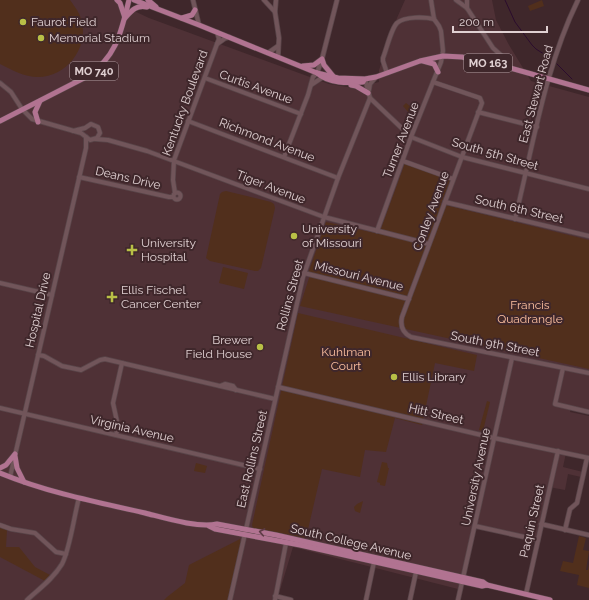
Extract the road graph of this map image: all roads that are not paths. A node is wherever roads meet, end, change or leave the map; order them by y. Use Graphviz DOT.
graph roads {
  1 [pos="117,0"];
  2 [pos="129,0"];
  3 [pos="134,0"];
  4 [pos="148,0"];
  5 [pos="193,0"];
  6 [pos="264,0"];
  7 [pos="276,0"];
  8 [pos="337,0"];
  9 [pos="431,0"];
  10 [pos="456,0"];
  11 [pos="467,0"];
  12 [pos="578,0"];
  13 [pos="467,8"];
  14 [pos="158,9"];
  15 [pos="195,10"];
  16 [pos="275,12"];
  17 [pos="125,18"];
  18 [pos="182,18"];
  19 [pos="434,19"];
  20 [pos="199,25"];
  21 [pos="217,32"];
  22 [pos="229,37"];
  23 [pos="217,44"];
  24 [pos="278,46"];
  25 [pos="268,53"];
  26 [pos="443,56"];
  27 [pos="278,57"];
  28 [pos="322,59"];
  29 [pos="420,61"];
  30 [pos="300,66"];
  31 [pos="503,66"];
  32 [pos="438,72"];
  33 [pos="317,73"];
  34 [pos="387,73"];
  35 [pos="323,77"];
  36 [pos="376,77"];
  37 [pos="205,78"];
  38 [pos="333,79"];
  39 [pos="365,79"];
  40 [pos="549,79"];
  41 [pos="433,82"];
  42 [pos="0,83"];
  43 [pos="311,86"];
  44 [pos="589,90"];
  45 [pos="369,95"];
  46 [pos="40,101"];
  47 [pos="22,109"];
  48 [pos="478,112"];
  49 [pos="301,114"];
  50 [pos="0,121"];
  51 [pos="188,121"];
  52 [pos="38,122"];
  53 [pos="537,127"];
  54 [pos="85,128"];
  55 [pos="74,131"];
  56 [pos="100,133"];
  57 [pos="85,136"];
  58 [pos="411,137"];
  59 [pos="94,139"];
  60 [pos="108,140"];
  61 [pos="86,148"];
  62 [pos="284,157"];
  63 [pos="462,157"];
  64 [pos="174,160"];
  65 [pos="403,161"];
  66 [pos="526,174"];
  67 [pos="79,177"];
  68 [pos="338,178"];
  69 [pos="453,179"];
  70 [pos="589,189"];
  71 [pos="174,195"];
  72 [pos="445,202"];
  73 [pos="324,218"];
  74 [pos="515,219"];
  75 [pos="377,231"];
  76 [pos="589,236"];
  77 [pos="429,244"];
  78 [pos="304,273"];
  79 [pos="0,283"];
  80 [pos="52,295"];
  81 [pos="409,299"];
  82 [pos="402,326"];
  83 [pos="38,355"];
  84 [pos="512,358"];
  85 [pos="122,363"];
  86 [pos="562,368"];
  87 [pos="589,373"];
  88 [pos="278,387"];
  89 [pos="275,399"];
  90 [pos="0,408"];
  91 [pos="589,412"];
  92 [pos="24,414"];
  93 [pos="116,435"];
  94 [pos="494,438"];
  95 [pos="558,451"];
  96 [pos="15,455"];
  97 [pos="588,458"];
  98 [pos="0,468"];
  99 [pos="260,469"];
  100 [pos="0,473"];
  101 [pos="10,477"];
  102 [pos="24,482"];
  103 [pos="79,498"];
  104 [pos="0,524"];
  105 [pos="542,524"];
  106 [pos="475,526"];
  107 [pos="565,530"];
  108 [pos="246,532"];
  109 [pos="589,535"];
  110 [pos="538,540"];
  111 [pos="286,543"];
  112 [pos="66,554"];
  113 [pos="374,562"];
  114 [pos="416,572"];
  115 [pos="463,580"];
  116 [pos="526,594"];
  117 [pos="275,598"];
  118 [pos="538,599"];
  119 [pos="27,600"];
  120 [pos="230,600"];
  121 [pos="291,600"];
  122 [pos="366,600"];
  123 [pos="410,600"];
  124 [pos="458,600"];
  125 [pos="550,600"];
  1 -- 17 [label="main road"];
  2 -- 17 [label="main road, MO 740"];
  3 -- 14 [label="main road, MO 163"];
  4 -- 14 [label="main road"];
  5 -- 15 [label="street"];
  6 -- 16 [label="street"];
  7 -- 16 [label="street"];
  8 -- 28 [label="street"];
  9 -- 19 [label="street"];
  10 -- 13 [label="street"];
  11 -- 13 [label="street"];
  12 -- 40 [label="street, East Stewart Road"];
  13 -- 31 [label="street"];
  14 -- 17 [label="main road"];
  14 -- 18 [label="main road, MO 163"];
  15 -- 18 [label="main road"];
  15 -- 20 [label="street"];
  16 -- 24 [label="street"];
  17 -- 46 [label="main road, MO 740"];
  18 -- 20 [label="main road, MO 163"];
  19 -- 26 [label="street"];
  19 -- 34 [label="street"];
  20 -- 21 [label="main road, MO 163"];
  21 -- 22 [label="main road, MO 163"];
  21 -- 23 [label="street, Kentucky Boulevard"];
  22 -- 23 [label="street, Kentucky Boulevard"];
  22 -- 25 [label="main road, MO 163"];
  23 -- 37 [label="street, Kentucky Boulevard"];
  24 -- 25 [label="street"];
  24 -- 27 [label="street"];
  25 -- 27 [label="main road, MO 163"];
  26 -- 29 [label="main road, MO 163"];
  26 -- 31 [label="main road, MO 163"];
  26 -- 32 [label="street, Turner Avenue"];
  27 -- 30 [label="main road, MO 163"];
  28 -- 30 [label="main road"];
  28 -- 33 [label="street"];
  28 -- 38 [label="main road"];
  29 -- 32 [label="main road"];
  29 -- 34 [label="main road, MO 163"];
  30 -- 33 [label="main road, MO 163"];
  31 -- 40 [label="main road, MO 163"];
  32 -- 41 [label="street, Turner Avenue"];
  33 -- 35 [label="main road, MO 163"];
  33 -- 38 [label="main road, MO 163"];
  33 -- 43 [label="street"];
  34 -- 36 [label="main road, MO 163"];
  35 -- 38 [label="main road, MO 163"];
  35 -- 43 [label="street"];
  36 -- 39 [label="main road, MO 163"];
  36 -- 45 [label="street"];
  37 -- 49 [label="street, Curtis Avenue"];
  37 -- 51 [label="street, Kentucky Boulevard"];
  38 -- 39 [label="main road, MO 163"];
  38 -- 45 [label="main road"];
  39 -- 45 [label="street"];
  40 -- 44 [label="main road, MO 163"];
  40 -- 53 [label="street, East Stewart Road"];
  41 -- 48 [label="street, Conley Avenue"];
  41 -- 58 [label="street, Turner Avenue"];
  42 -- 47 [label="street"];
  43 -- 49 [label="street"];
  45 -- 58 [label="street, South 5th Street"];
  45 -- 68 [label="street, Rollins Street"];
  46 -- 47 [label="main road, MO 740"];
  46 -- 52 [label="main road"];
  47 -- 50 [label="main road, MO 740"];
  47 -- 52 [label="street"];
  48 -- 53 [label="street"];
  48 -- 63 [label="street, Conley Avenue"];
  49 -- 62 [label="street"];
  51 -- 62 [label="street, Richmond Avenue"];
  51 -- 64 [label="street, Kentucky Boulevard"];
  52 -- 55 [label="street"];
  53 -- 66 [label="street, East Stewart Road"];
  54 -- 55 [label="street"];
  54 -- 56 [label="street"];
  54 -- 57 [label="street"];
  55 -- 57 [label="street"];
  56 -- 59 [label="street"];
  56 -- 60 [label="street, Tiger Avenue"];
  57 -- 59 [label="street"];
  57 -- 61 [label="street, Hospital Drive"];
  58 -- 63 [label="street, South 5th Street"];
  58 -- 65 [label="street, Turner Avenue"];
  59 -- 60 [label="street, Tiger Avenue"];
  59 -- 61 [label="street, Hospital Drive"];
  60 -- 64 [label="street, Tiger Avenue"];
  61 -- 67 [label="street, Hospital Drive"];
  62 -- 68 [label="street, Richmond Avenue"];
  63 -- 66 [label="street, South 5th Street"];
  63 -- 69 [label="street, Conley Avenue"];
  64 -- 71 [label="street, Kentucky Boulevard"];
  64 -- 73 [label="street, Tiger Avenue"];
  65 -- 69 [label="street"];
  65 -- 75 [label="street, Turner Avenue"];
  66 -- 70 [label="street, South 5th Street"];
  66 -- 74 [label="street, East Stewart Road"];
  67 -- 71 [label="street, Deans Drive"];
  67 -- 80 [label="street, Hospital Drive"];
  68 -- 73 [label="street, Rollins Street"];
  69 -- 72 [label="street, Conley Avenue"];
  72 -- 74 [label="street, South 6th Street"];
  72 -- 77 [label="street, Conley Avenue"];
  73 -- 75 [label="street, Tiger Avenue"];
  73 -- 78 [label="street, Rollins Street"];
  74 -- 76 [label="street, South 6th Street"];
  75 -- 77 [label="street, Tiger Avenue"];
  77 -- 81 [label="street, Conley Avenue"];
  78 -- 81 [label="street, Missouri Avenue"];
  78 -- 88 [label="street, Rollins Street"];
  79 -- 80 [label="street"];
  80 -- 83 [label="street, Hospital Drive"];
  81 -- 82 [label="street, Conley Avenue"];
  82 -- 84 [label="street, South 9th Street"];
  83 -- 85 [label="street"];
  83 -- 92 [label="street, Hospital Drive"];
  84 -- 86 [label="street, South 9th Street"];
  84 -- 94 [label="street, University Avenue"];
  85 -- 89 [label="street"];
  85 -- 93 [label="street"];
  86 -- 87 [label="street, South 9th Street"];
  86 -- 91 [label="street"];
  88 -- 89 [label="street, East Rollins Street"];
  88 -- 94 [label="street, Hitt Street"];
  89 -- 99 [label="street, East Rollins Street"];
  90 -- 92 [label="street, Virginia Avenue"];
  92 -- 93 [label="street, Virginia Avenue"];
  92 -- 96 [label="street, Hospital Drive"];
  93 -- 99 [label="street, Virginia Avenue"];
  94 -- 95 [label="street, Hitt Street"];
  94 -- 106 [label="street, University Avenue"];
  95 -- 97 [label="street, Hitt Street"];
  95 -- 105 [label="street, Paquin Street"];
  96 -- 98 [label="main road"];
  96 -- 101 [label="street, Hospital Drive"];
  96 -- 102 [label="main road"];
  97 -- 107 [label="street"];
  99 -- 108 [label="street, East Rollins Street"];
  100 -- 101 [label="main road, South College Avenue"];
  101 -- 102 [label="main road, South College Avenue"];
  102 -- 103 [label="main road, South College Avenue"];
  103 -- 108 [label="main road, South College Avenue"];
  103 -- 112 [label="street"];
  104 -- 112 [label="street"];
  105 -- 107 [label="street"];
  105 -- 110 [label="street, Paquin Street"];
  106 -- 110 [label="street"];
  106 -- 115 [label="street, University Avenue"];
  107 -- 109 [label="street"];
  108 -- 111 [label="main road, South College Avenue"];
  115 -- 108 [label="main road, South College Avenue, one-way"];
  108 -- 120 [label="street"];
  110 -- 116 [label="street, Paquin Street"];
  111 -- 113 [label="main road, South College Avenue"];
  111 -- 117 [label="street"];
  112 -- 119 [label="street"];
  113 -- 114 [label="main road, South College Avenue"];
  113 -- 122 [label="street"];
  114 -- 115 [label="main road, South College Avenue"];
  114 -- 123 [label="street"];
  115 -- 116 [label="main road, South College Avenue"];
  115 -- 124 [label="street, University Avenue"];
  116 -- 118 [label="main road, South College Avenue"];
  117 -- 121 [label="street"];
  118 -- 125 [label="main road, South College Avenue"];
}
